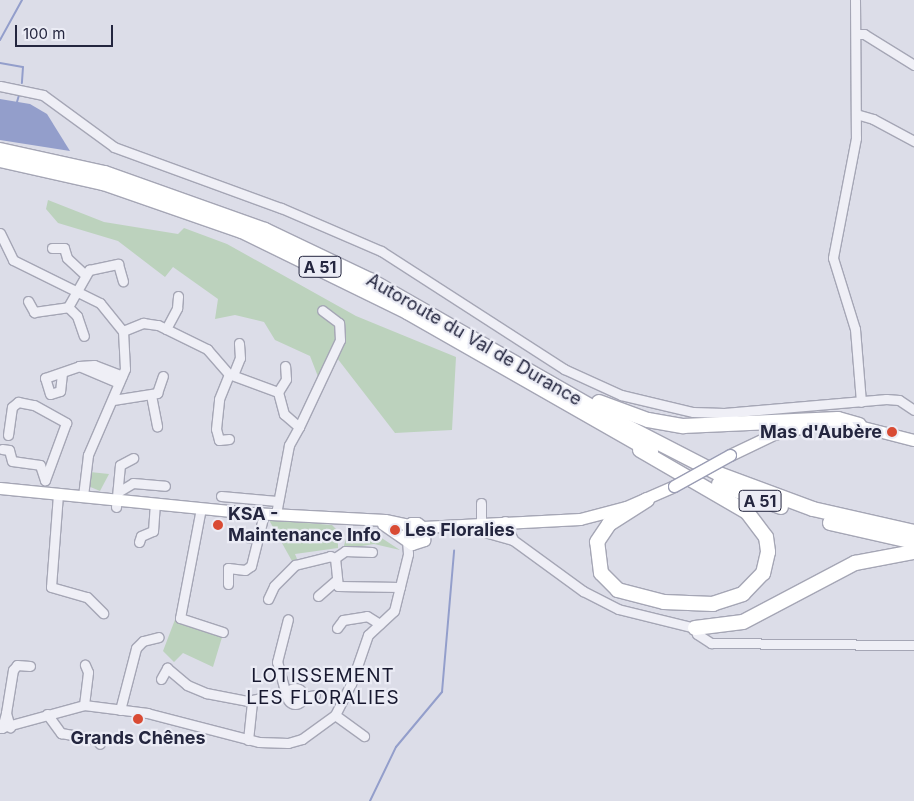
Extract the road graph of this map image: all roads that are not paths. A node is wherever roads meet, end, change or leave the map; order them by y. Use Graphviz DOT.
graph roads {
  1 [pos="855,0"];
  2 [pos="856,34"];
  3 [pos="914,65"];
  4 [pos="0,86"];
  5 [pos="856,114"];
  6 [pos="914,141"];
  7 [pos="0,150"];
  8 [pos="0,160"];
  9 [pos="0,233"];
  10 [pos="52,248"];
  11 [pos="85,275"];
  12 [pos="370,280"];
  13 [pos="123,281"];
  14 [pos="75,289"];
  15 [pos="178,296"];
  16 [pos="28,301"];
  17 [pos="68,307"];
  18 [pos="322,310"];
  19 [pos="166,329"];
  20 [pos="123,331"];
  21 [pos="84,336"];
  22 [pos="239,343"];
  23 [pos="285,366"];
  24 [pos="62,373"];
  25 [pos="231,374"];
  26 [pos="163,376"];
  27 [pos="121,380"];
  28 [pos="278,392"];
  29 [pos="151,395"];
  30 [pos="113,400"];
  31 [pos="861,402"];
  32 [pos="914,410"];
  33 [pos="859,425"];
  34 [pos="157,426"];
  35 [pos="299,427"];
  36 [pos="615,432"];
  37 [pos="8,435"];
  38 [pos="228,439"];
  39 [pos="914,440"];
  40 [pos="2,450"];
  41 [pos="133,458"];
  42 [pos="45,480"];
  43 [pos="165,486"];
  44 [pos="0,488"];
  45 [pos="42,492"];
  46 [pos="58,494"];
  47 [pos="83,496"];
  48 [pos="221,496"];
  49 [pos="117,499"];
  50 [pos="647,500"];
  51 [pos="277,501"];
  52 [pos="155,503"];
  53 [pos="481,503"];
  54 [pos="200,508"];
  55 [pos="270,514"];
  56 [pos="504,520"];
  57 [pos="480,522"];
  58 [pos="440,525"];
  59 [pos="424,530"];
  60 [pos="914,532"];
  61 [pos="235,536"];
  62 [pos="410,537"];
  63 [pos="258,538"];
  64 [pos="513,540"];
  65 [pos="139,542"];
  66 [pos="914,542"];
  67 [pos="372,552"];
  68 [pos="914,552"];
  69 [pos="335,558"];
  70 [pos="335,581"];
  71 [pos="228,584"];
  72 [pos="400,587"];
  73 [pos="318,596"];
  74 [pos="268,600"];
  75 [pos="103,613"];
  76 [pos="288,619"];
  77 [pos="380,624"];
  78 [pos="337,628"];
  79 [pos="695,628"];
  80 [pos="223,632"];
  81 [pos="159,637"];
  82 [pos="914,645"];
  83 [pos="85,665"];
  84 [pos="30,666"];
  85 [pos="161,679"];
  86 [pos="286,692"];
  87 [pos="315,695"];
  88 [pos="252,701"];
  89 [pos="84,705"];
  90 [pos="120,710"];
  91 [pos="47,714"];
  92 [pos="335,715"];
  93 [pos="4,728"];
  94 [pos="364,736"];
  95 [pos="248,740"];
  96 [pos="100,744"];
  1 -- 2 [label="street"];
  2 -- 3 [label="street"];
  2 -- 5 [label="street"];
  4 -- 31 [label="street"];
  5 -- 6 [label="street"];
  5 -- 31 [label="street"];
  7 -- 12 [label="highway, Autoroute du Val de Durance / A 51"];
  8 -- 36 [label="highway, Autoroute du Val de Durance / A 51"];
  9 -- 14 [label="street"];
  10 -- 11 [label="street"];
  11 -- 13 [label="street"];
  11 -- 14 [label="street"];
  12 -- 33 [label="highway"];
  12 -- 60 [label="highway, Autoroute du Val de Durance / A 51"];
  14 -- 17 [label="street"];
  14 -- 20 [label="street"];
  15 -- 19 [label="street"];
  16 -- 17 [label="street"];
  17 -- 21 [label="street"];
  18 -- 35 [label="street"];
  19 -- 20 [label="street"];
  19 -- 25 [label="street"];
  20 -- 27 [label="street"];
  22 -- 25 [label="street"];
  23 -- 28 [label="street"];
  24 -- 27 [label="street"];
  25 -- 28 [label="street"];
  25 -- 38 [label="street"];
  26 -- 29 [label="street"];
  27 -- 30 [label="street"];
  28 -- 35 [label="street"];
  29 -- 30 [label="street"];
  29 -- 34 [label="street"];
  30 -- 47 [label="street"];
  31 -- 32 [label="street"];
  33 -- 39 [label="main road"];
  33 -- 50 [label="main road, bridge"];
  35 -- 51 [label="street"];
  36 -- 50 [label="highway"];
  36 -- 66 [label="highway, Autoroute du Val de Durance / A 51"];
  37 -- 42 [label="street"];
  40 -- 42 [label="street"];
  41 -- 49 [label="street"];
  42 -- 45 [label="street"];
  43 -- 49 [label="street"];
  44 -- 45 [label="main road"];
  45 -- 46 [label="main road"];
  46 -- 47 [label="main road"];
  46 -- 75 [label="street"];
  47 -- 49 [label="main road"];
  48 -- 51 [label="street"];
  49 -- 52 [label="main road"];
  50 -- 56 [label="main road"];
  51 -- 55 [label="street"];
  52 -- 54 [label="main road"];
  52 -- 65 [label="street"];
  53 -- 57 [label="street"];
  54 -- 55 [label="main road"];
  54 -- 80 [label="street"];
  55 -- 62 [label="main road"];
  55 -- 63 [label="street"];
  56 -- 57 [label="main road"];
  56 -- 64 [label="street"];
  57 -- 58 [label="main road"];
  58 -- 59 [label="main road"];
  58 -- 64 [label="street"];
  59 -- 62 [label="main road"];
  59 -- 62 [label="main road"];
  61 -- 63 [label="street"];
  62 -- 72 [label="street"];
  63 -- 71 [label="street"];
  64 -- 79 [label="street"];
  67 -- 69 [label="street"];
  68 -- 79 [label="highway"];
  69 -- 70 [label="street"];
  69 -- 74 [label="street"];
  70 -- 72 [label="street"];
  70 -- 73 [label="street"];
  72 -- 77 [label="street"];
  76 -- 86 [label="street"];
  77 -- 78 [label="street"];
  77 -- 92 [label="street"];
  79 -- 82 [label="street"];
  81 -- 90 [label="street"];
  83 -- 89 [label="street"];
  84 -- 93 [label="street"];
  85 -- 88 [label="street"];
  86 -- 87 [label="street"];
  86 -- 88 [label="street"];
  88 -- 95 [label="street"];
  89 -- 90 [label="street"];
  89 -- 91 [label="street"];
  90 -- 95 [label="street"];
  91 -- 93 [label="street"];
  91 -- 96 [label="street"];
  92 -- 94 [label="street"];
  92 -- 95 [label="street"];
}
